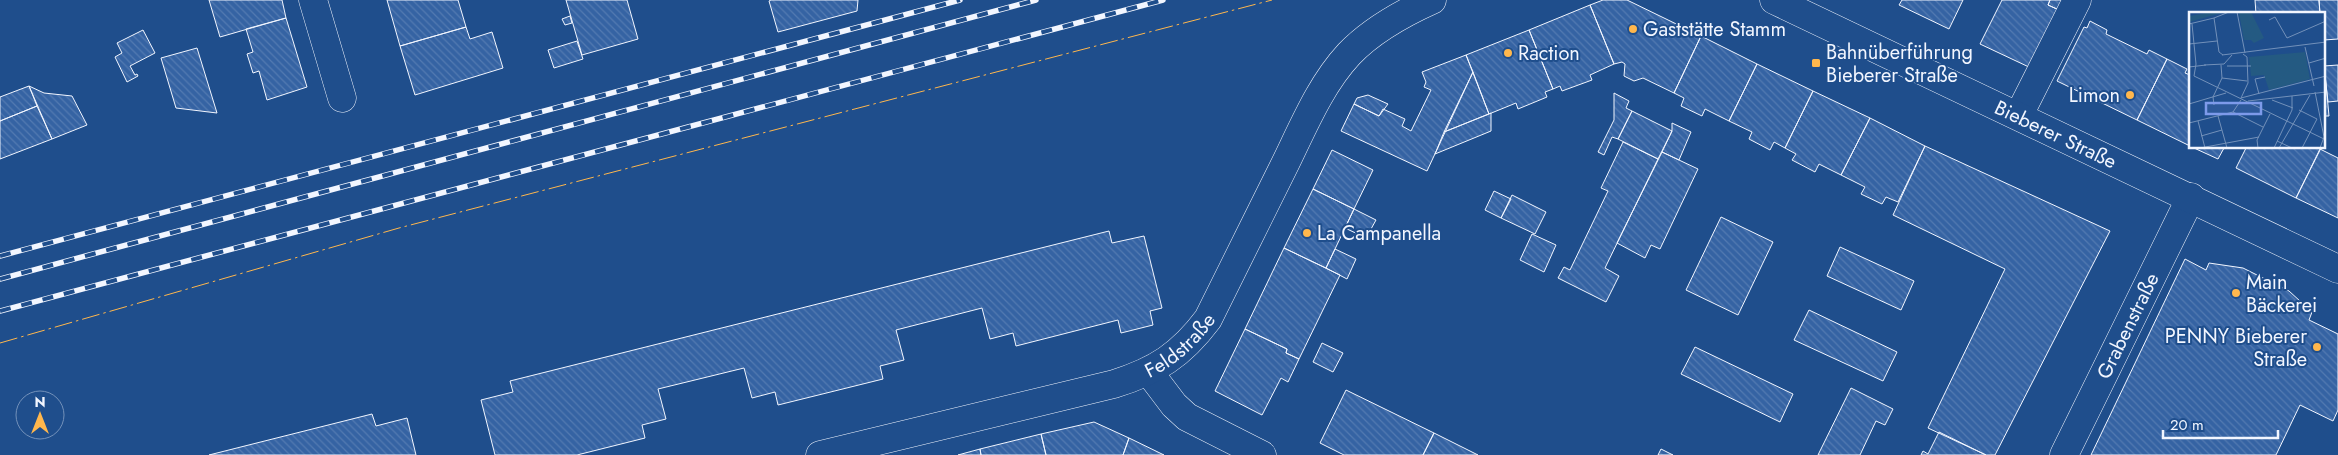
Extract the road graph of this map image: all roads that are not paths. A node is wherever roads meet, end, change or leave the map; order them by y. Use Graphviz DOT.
graph roads {
  1 [pos="313,0"];
  2 [pos="1409,0"];
  3 [pos="1432,0"];
  4 [pos="1774,0"];
  5 [pos="2077,0"];
  6 [pos="1382,28"];
  7 [pos="342,98"];
  8 [pos="2019,115"];
  9 [pos="2191,197"];
  10 [pos="2338,269"];
  11 [pos="1149,372"];
  12 [pos="820,455"];
  13 [pos="1262,455"];
  14 [pos="2064,455"];
  1 -- 7 [label="street"];
  2 -- 6 [label="street, Feldstraße"];
  3 -- 6 [label="street, Feldstraße"];
  4 -- 8 [label="street, Bieberer Straße"];
  5 -- 8 [label="street"];
  6 -- 11 [label="street, Feldstraße"];
  8 -- 9 [label="street, Bieberer Straße"];
  9 -- 10 [label="street, Bieberer Straße"];
  9 -- 14 [label="street, Grabenstraße"];
  11 -- 12 [label="street, Feldstraße"];
  11 -- 13 [label="street"];
}
